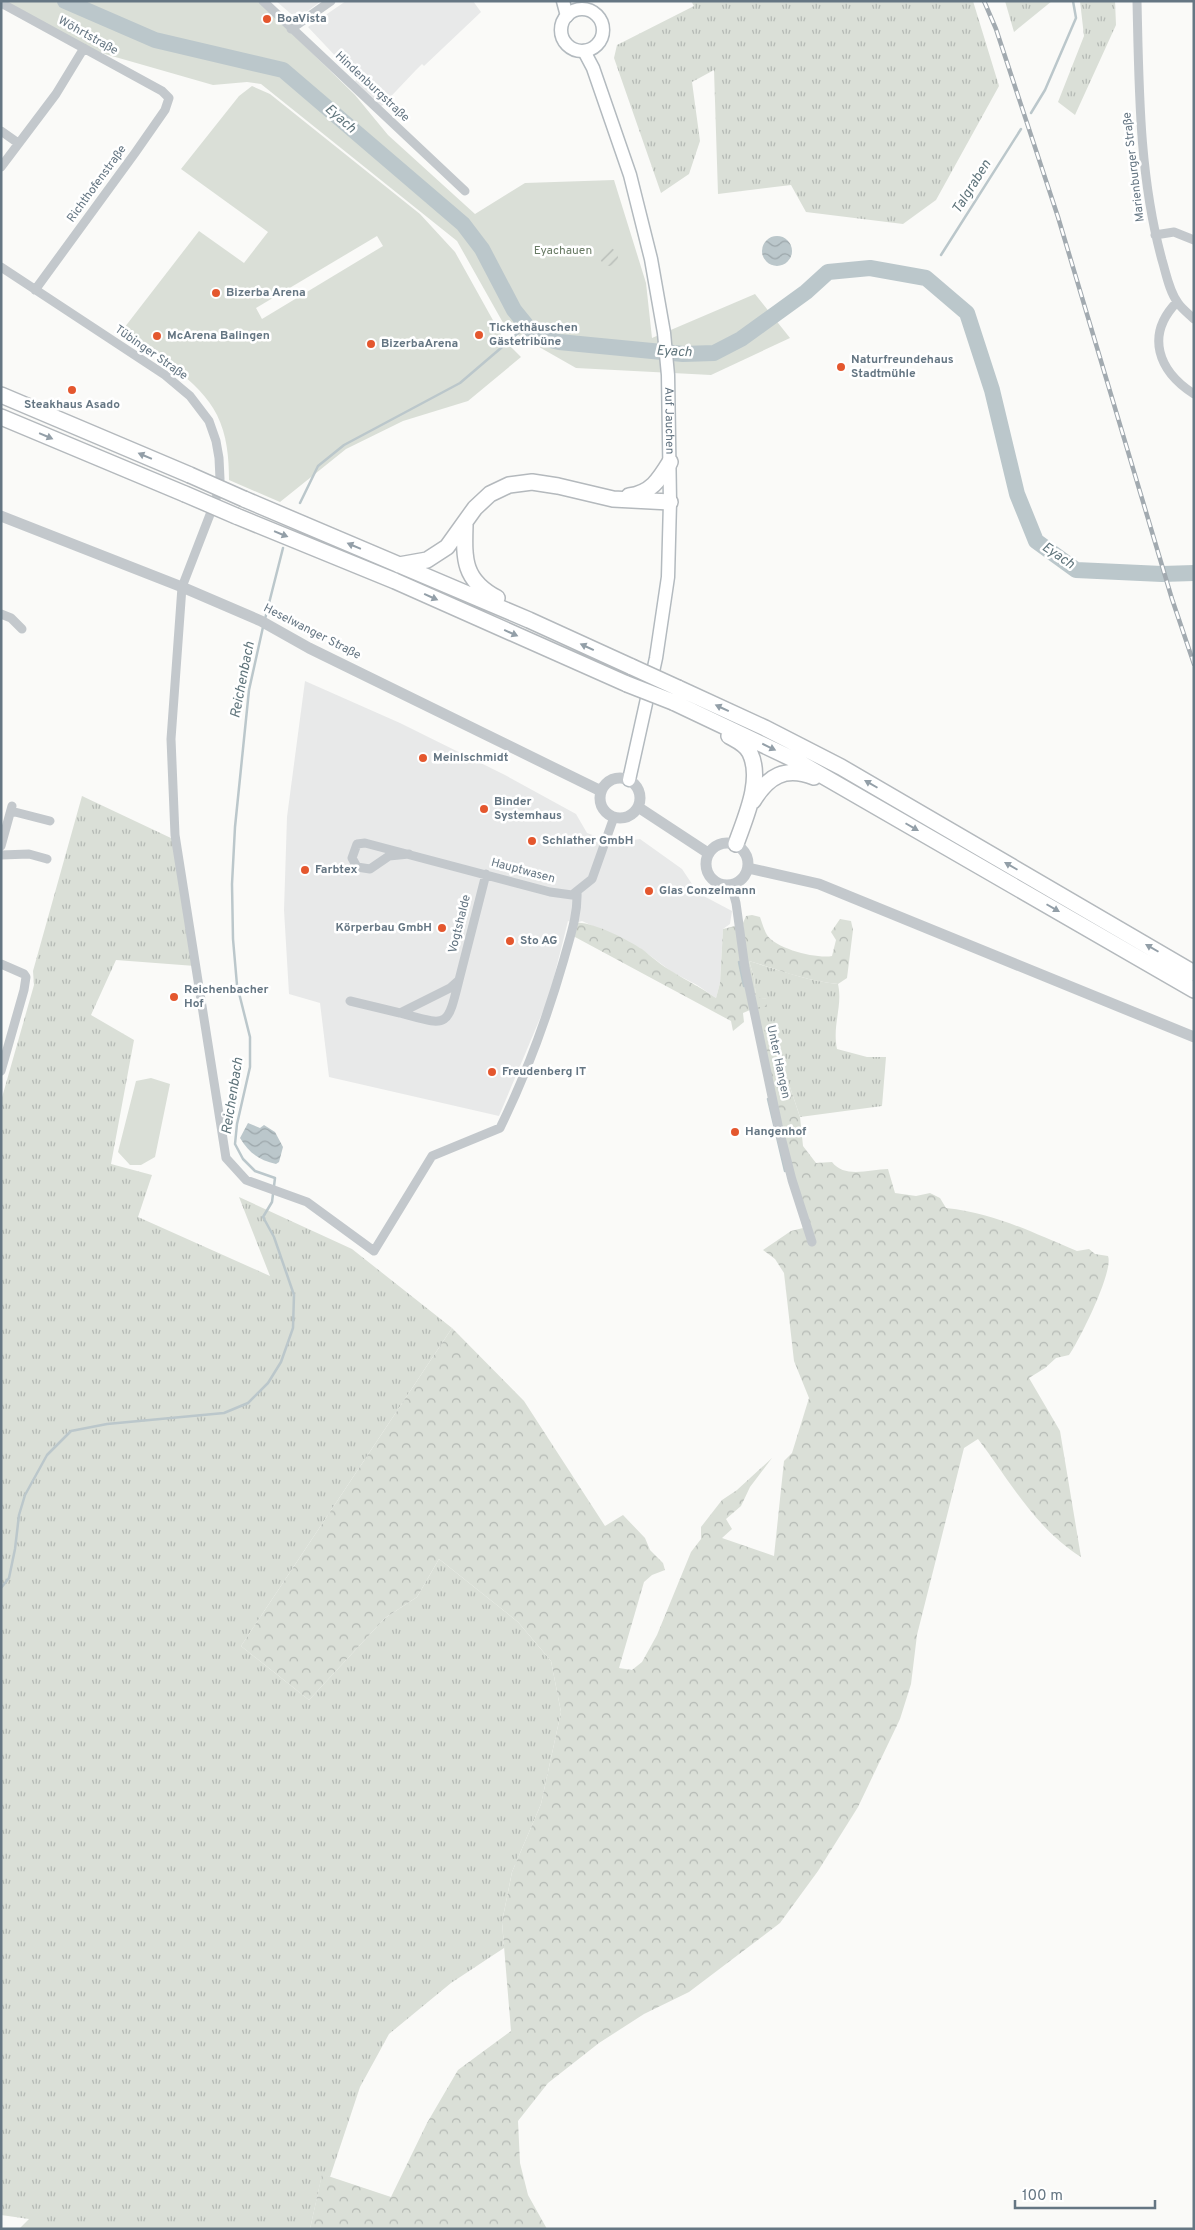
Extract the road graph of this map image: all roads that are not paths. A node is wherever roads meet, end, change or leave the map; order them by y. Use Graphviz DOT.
graph roads {
  1 [pos="263,1"];
  2 [pos="331,1"];
  3 [pos="563,1"];
  4 [pos="1138,1"];
  5 [pos="1,3"];
  6 [pos="570,9"];
  7 [pos="291,29"];
  8 [pos="84,48"];
  9 [pos="590,49"];
  10 [pos="162,91"];
  11 [pos="1,131"];
  12 [pos="18,143"];
  13 [pos="1,167"];
  14 [pos="465,191"];
  15 [pos="1155,235"];
  16 [pos="1194,240"];
  17 [pos="1,267"];
  18 [pos="35,290"];
  19 [pos="1177,302"];
  20 [pos="1194,319"];
  21 [pos="1194,394"];
  22 [pos="1,395"];
  23 [pos="1,417"];
  24 [pos="670,462"];
  25 [pos="613,499"];
  26 [pos="670,502"];
  27 [pos="1,516"];
  28 [pos="465,525"];
  29 [pos="399,564"];
  30 [pos="182,586"];
  31 [pos="1,614"];
  32 [pos="529,620"];
  33 [pos="22,629"];
  34 [pos="692,712"];
  35 [pos="629,780"];
  36 [pos="601,791"];
  37 [pos="855,794"];
  38 [pos="638,807"];
  39 [pos="747,811"];
  40 [pos="614,817"];
  41 [pos="50,821"];
  42 [pos="736,844"];
  43 [pos="1,846"];
  44 [pos="1,854"];
  45 [pos="409,854"];
  46 [pos="708,854"];
  47 [pos="47,859"];
  48 [pos="748,868"];
  49 [pos="486,874"];
  50 [pos="731,885"];
  51 [pos="577,892"];
  52 [pos="1,964"];
  53 [pos="1194,973"];
  54 [pos="459,980"];
  55 [pos="1194,990"];
  56 [pos="350,1001"];
  57 [pos="400,1013"];
  58 [pos="1194,1037"];
  59 [pos="1,1071"];
  60 [pos="812,1242"];
  1 -- 7 [label="street, Hindenburgstraße"];
  2 -- 7 [label="street"];
  3 -- 6 [label="main road"];
  4 -- 15 [label="street, Marienburger Straße"];
  5 -- 8 [label="street, Wöhrtstraße"];
  6 -- 9 [label="main road"];
  6 -- 9 [label="main road"];
  7 -- 14 [label="street, Hindenburgstraße"];
  8 -- 10 [label="street, Wöhrtstraße"];
  8 -- 12 [label="street"];
  9 -- 24 [label="main road, Auf Jauchen"];
  10 -- 18 [label="street, Richthofenstraße"];
  11 -- 12 [label="street"];
  12 -- 13 [label="street"];
  15 -- 16 [label="street"];
  15 -- 19 [label="street, Marienburger Straße"];
  17 -- 18 [label="street, Tübinger Straße"];
  18 -- 30 [label="street, Tübinger Straße"];
  19 -- 20 [label="street, Marienburger Straße"];
  19 -- 21 [label="street"];
  29 -- 22 [label="highway, one-way, bridge"];
  23 -- 34 [label="highway, one-way, bridge"];
  24 -- 25 [label="highway"];
  24 -- 26 [label="main road, Auf Jauchen"];
  25 -- 26 [label="highway"];
  25 -- 28 [label="highway"];
  26 -- 35 [label="main road, Auf Jauchen"];
  27 -- 30 [label="street, Heselwanger Straße"];
  28 -- 29 [label="highway"];
  28 -- 32 [label="highway"];
  29 -- 32 [label="highway"];
  30 -- 36 [label="street, Heselwanger Straße"];
  30 -- 51 [label="street, Tübinger Straße"];
  31 -- 33 [label="street"];
  53 -- 32 [label="highway, one-way, bridge"];
  34 -- 37 [label="highway, one-way"];
  34 -- 39 [label="highway"];
  35 -- 36 [label="street"];
  35 -- 38 [label="street"];
  36 -- 40 [label="street"];
  37 -- 39 [label="highway"];
  37 -- 55 [label="highway, one-way"];
  38 -- 40 [label="street"];
  38 -- 46 [label="street"];
  39 -- 42 [label="highway"];
  40 -- 51 [label="street"];
  41 -- 43 [label="street"];
  42 -- 46 [label="street"];
  42 -- 48 [label="street"];
  44 -- 47 [label="street"];
  45 -- 45 [label="street, Hauptwasen"];
  45 -- 49 [label="street, Hauptwasen"];
  46 -- 50 [label="street"];
  48 -- 50 [label="street"];
  48 -- 58 [label="street"];
  49 -- 51 [label="street, Hauptwasen"];
  49 -- 54 [label="street, Vogtshalde"];
  50 -- 60 [label="street, Unter Hangen"];
  52 -- 59 [label="street"];
  54 -- 57 [label="street"];
  54 -- 57 [label="street, Vogtshalde"];
  56 -- 57 [label="street, Vogtshalde"];
}
